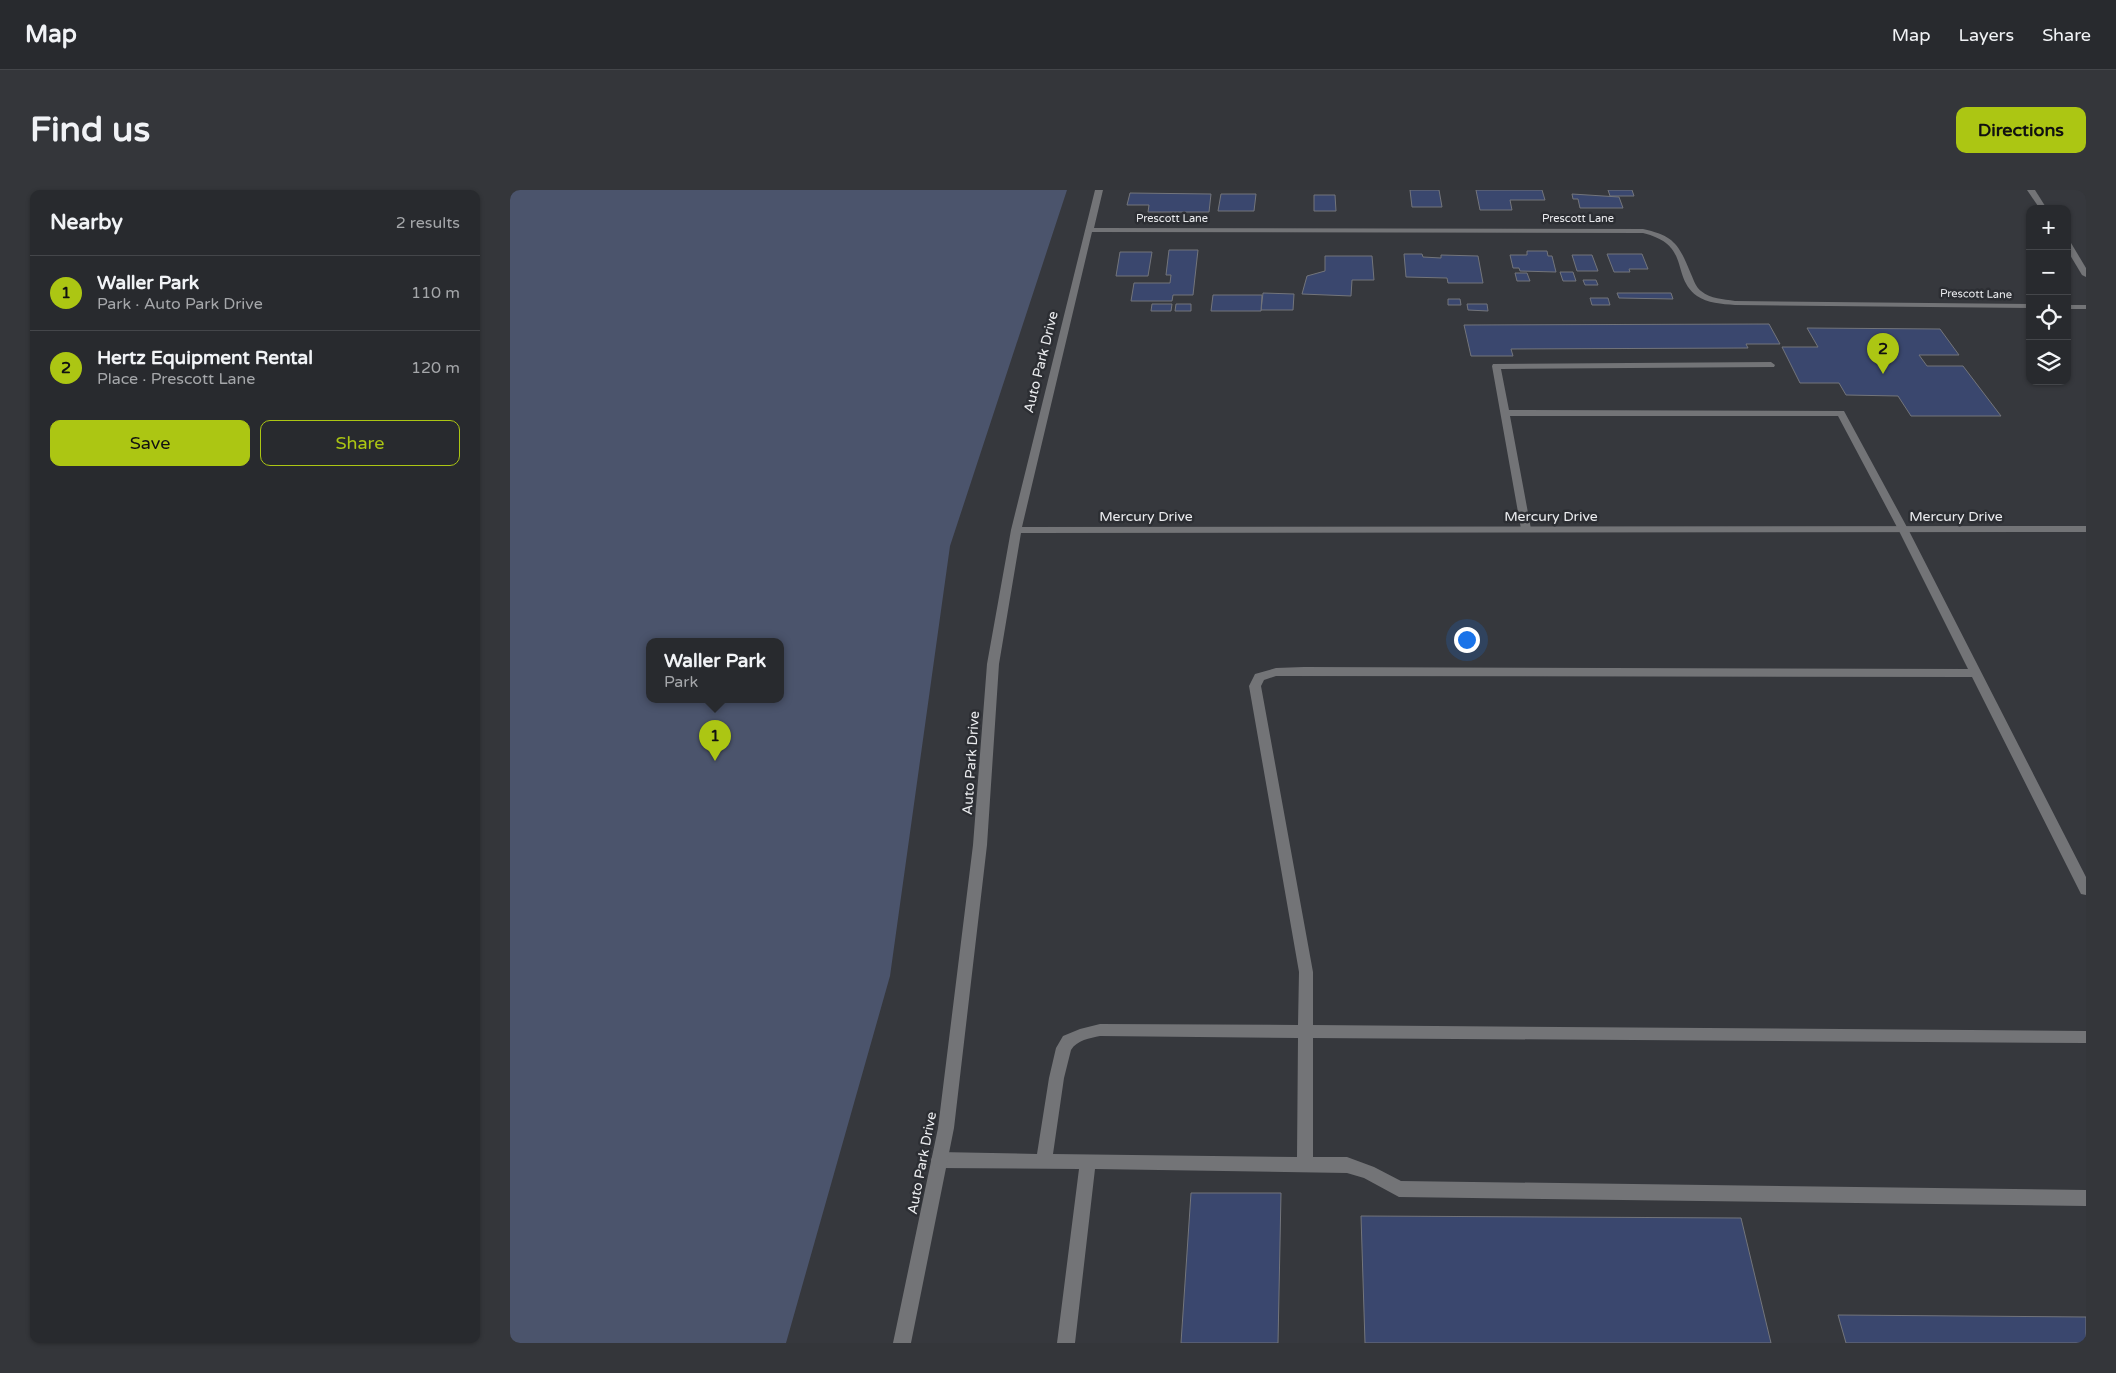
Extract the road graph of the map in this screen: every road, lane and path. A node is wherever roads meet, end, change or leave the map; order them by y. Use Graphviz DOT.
graph roads {
  1 [pos="1099,190"];
  2 [pos="2031,190"];
  3 [pos="2041,205"];
  4 [pos="1088,230"];
  5 [pos="2071,250"];
  6 [pos="2086,275"];
  7 [pos="2026,306"];
  8 [pos="2071,306"];
  9 [pos="2086,307"];
  10 [pos="1772,365"];
  11 [pos="1504,413"];
  12 [pos="1526,529"];
  13 [pos="1903,529"];
  14 [pos="2086,529"];
  15 [pos="1016,530"];
  16 [pos="1976,673"];
  17 [pos="2086,890"];
  18 [pos="1307,1031"];
  19 [pos="2086,1037"];
  20 [pos="939,1160"];
  21 [pos="1044,1161"];
  22 [pos="1088,1161"];
  23 [pos="1305,1164"];
  24 [pos="2086,1198"];
  25 [pos="902,1343"];
  26 [pos="1066,1343"];
  1 -- 4 [label="street, Auto Park Drive"];
  2 -- 3 [label="street"];
  4 -- 7 [label="street, Prescott Lane"];
  4 -- 15 [label="street, Auto Park Drive"];
  5 -- 6 [label="street"];
  8 -- 9 [label="street"];
  10 -- 11 [label="street"];
  11 -- 12 [label="street"];
  11 -- 13 [label="street"];
  12 -- 13 [label="street, Mercury Drive"];
  12 -- 15 [label="street, Mercury Drive"];
  13 -- 14 [label="street, Mercury Drive"];
  13 -- 16 [label="street"];
  15 -- 20 [label="street, Auto Park Drive"];
  16 -- 17 [label="street"];
  16 -- 18 [label="street"];
  18 -- 19 [label="street"];
  18 -- 21 [label="street"];
  18 -- 23 [label="street"];
  20 -- 21 [label="street"];
  20 -- 25 [label="street, Auto Park Drive"];
  21 -- 22 [label="street"];
  22 -- 23 [label="street"];
  22 -- 26 [label="street"];
  23 -- 24 [label="street"];
}
